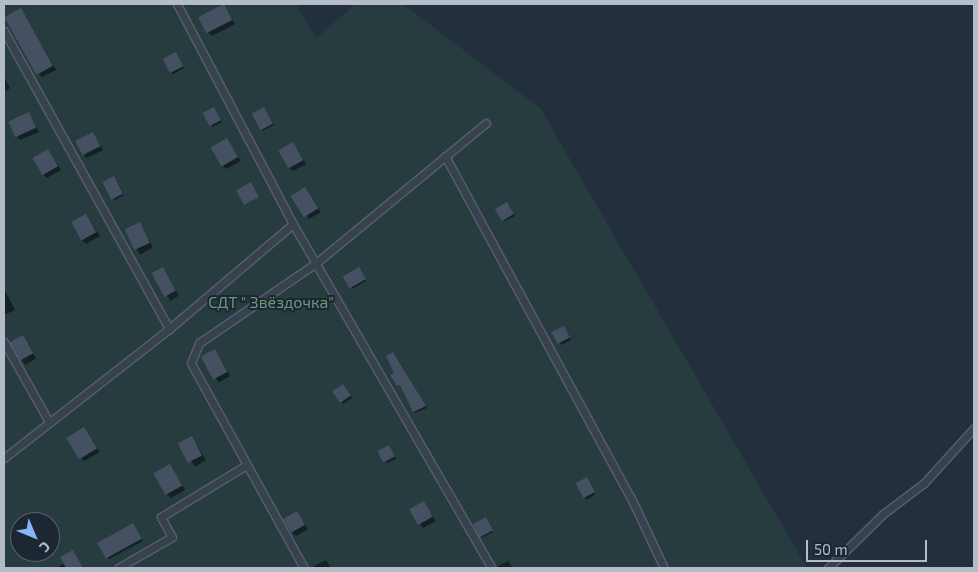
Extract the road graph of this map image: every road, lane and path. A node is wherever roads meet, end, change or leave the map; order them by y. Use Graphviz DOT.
graph roads {
  1 [pos="177,4"];
  2 [pos="4,31"];
  3 [pos="486,123"];
  4 [pos="445,156"];
  5 [pos="293,224"];
  6 [pos="316,263"];
  7 [pos="169,329"];
  8 [pos="4,342"];
  9 [pos="49,422"];
  10 [pos="974,428"];
  11 [pos="4,458"];
  12 [pos="245,466"];
  13 [pos="118,568"];
  14 [pos="304,568"];
  15 [pos="492,568"];
  16 [pos="664,568"];
  17 [pos="828,568"];
  1 -- 5 [label="lane"];
  2 -- 7 [label="lane"];
  3 -- 4 [label="lane"];
  4 -- 6 [label="lane"];
  4 -- 16 [label="lane"];
  5 -- 6 [label="lane"];
  5 -- 7 [label="lane"];
  6 -- 12 [label="lane"];
  6 -- 15 [label="lane"];
  7 -- 9 [label="lane"];
  8 -- 9 [label="lane"];
  9 -- 11 [label="lane"];
  10 -- 17 [label="lane"];
  12 -- 13 [label="lane"];
  12 -- 14 [label="lane"];
}
